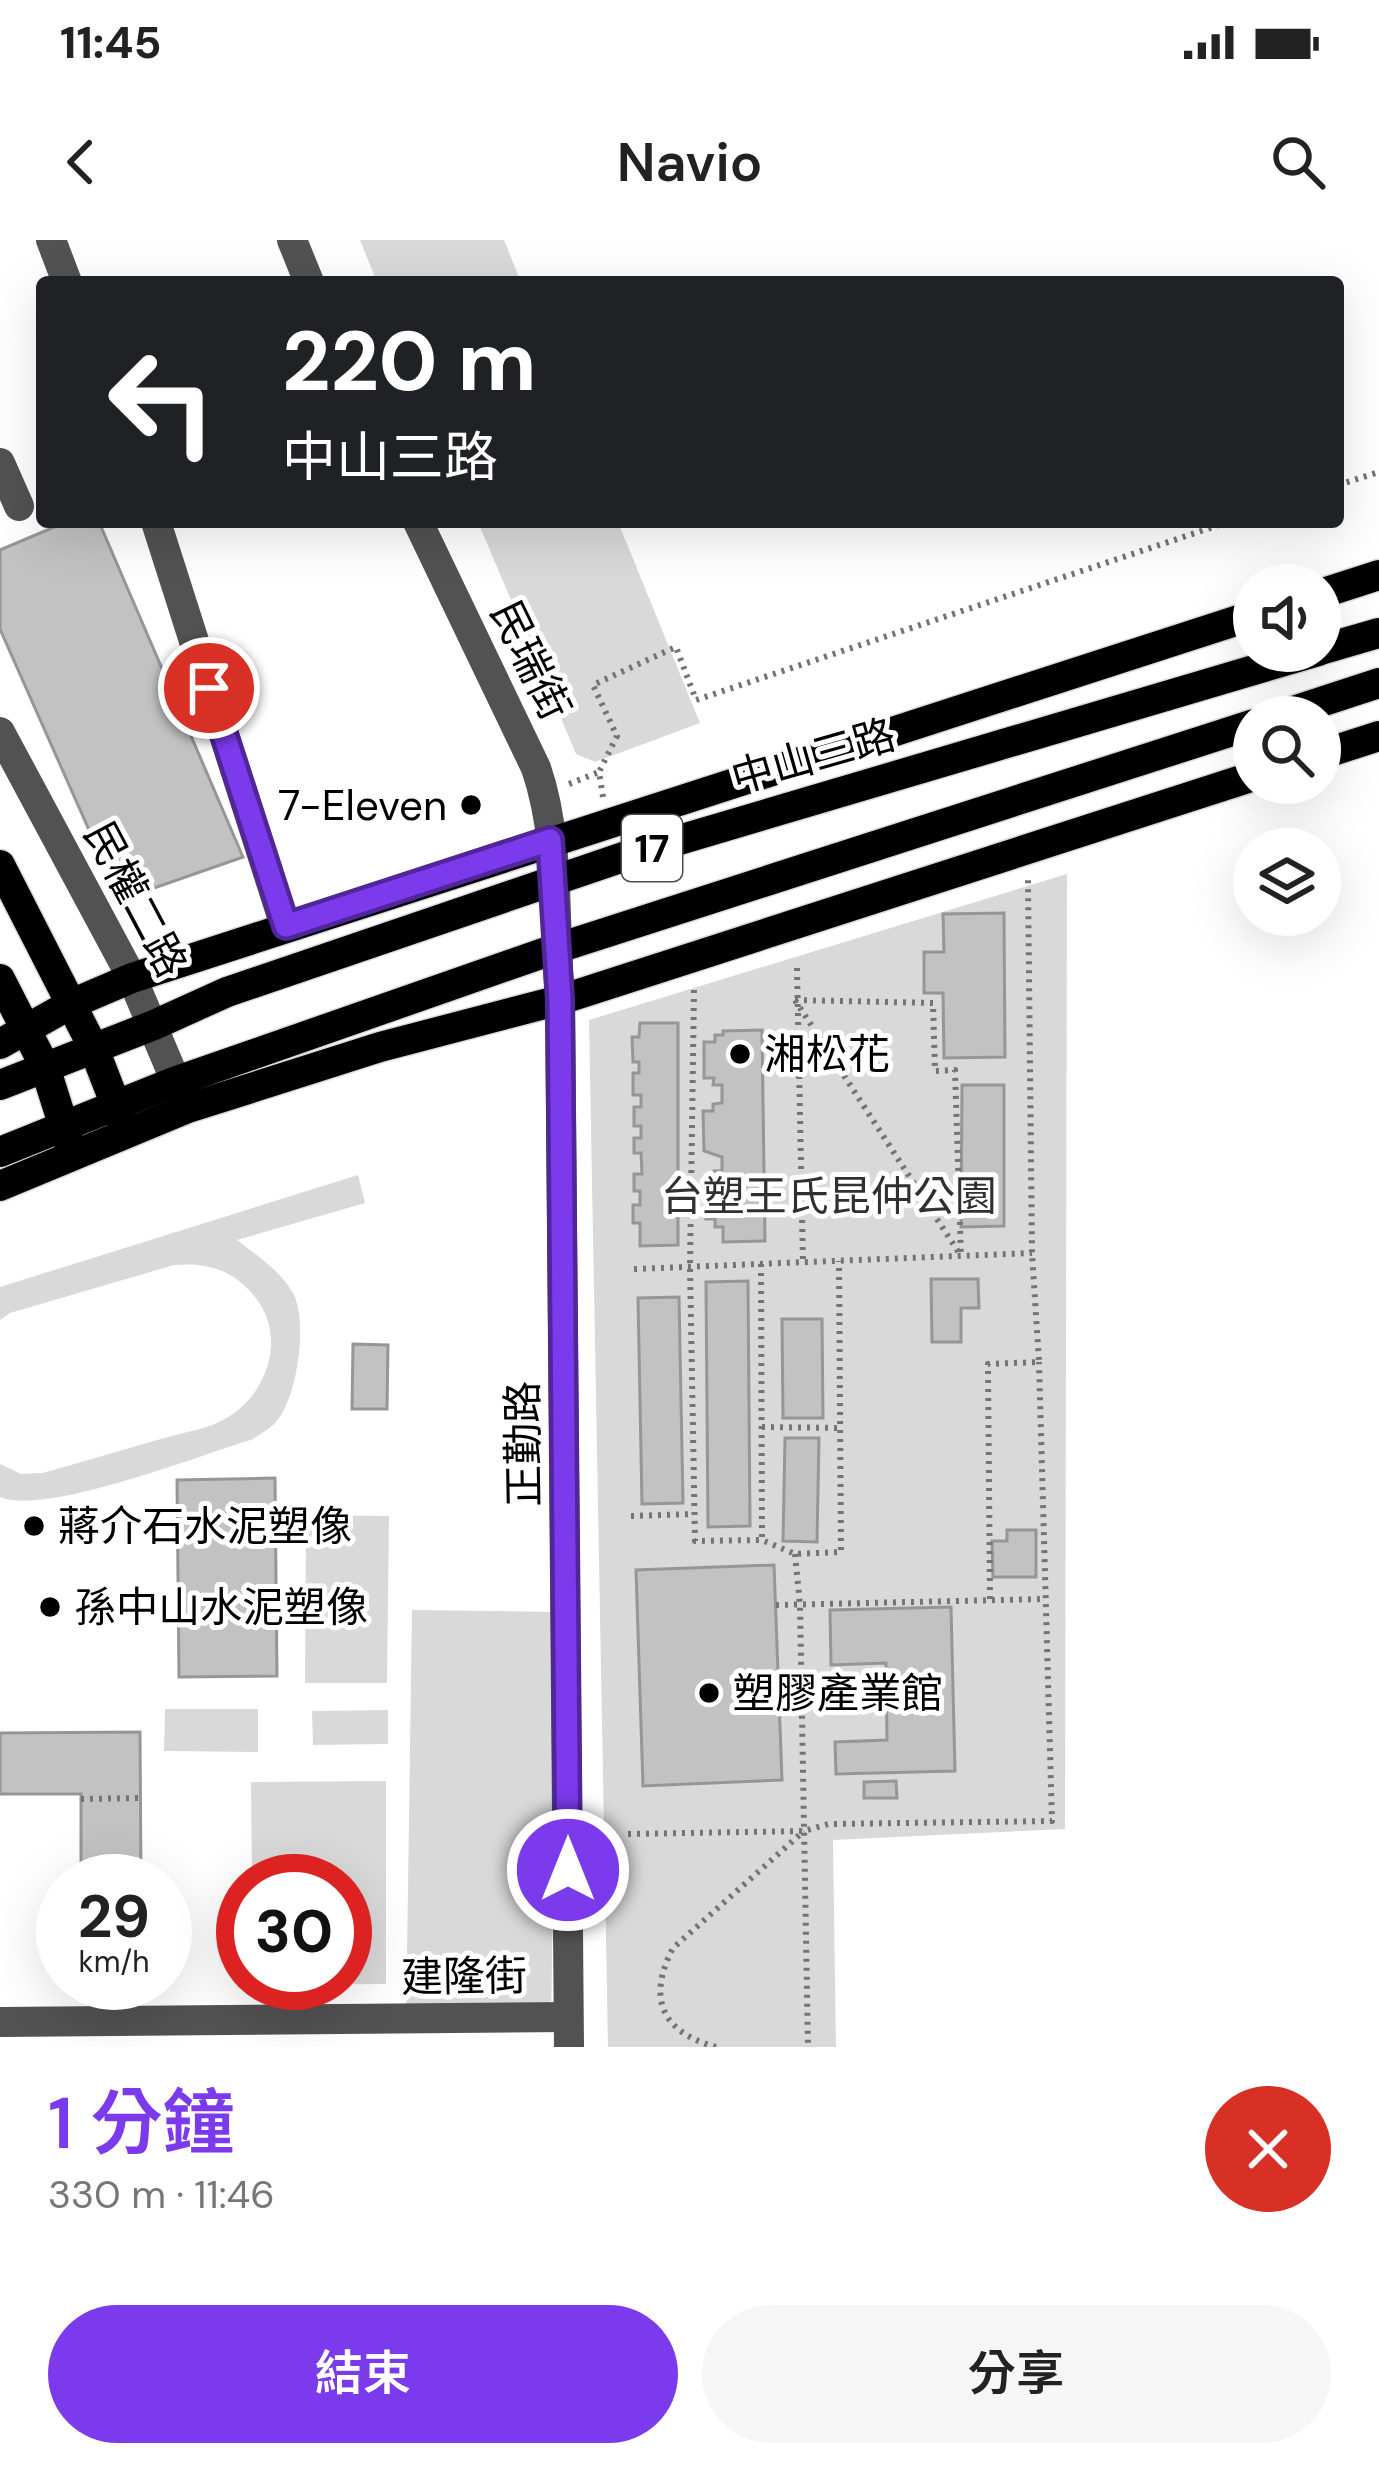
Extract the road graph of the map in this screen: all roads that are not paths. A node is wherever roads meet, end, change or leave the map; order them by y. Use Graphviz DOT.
graph roads {
  1 [pos="51,240"];
  2 [pos="292,240"];
  3 [pos="66,276"];
  4 [pos="307,276"];
  5 [pos="0,463"];
  6 [pos="20,505"];
  7 [pos="158,528"];
  8 [pos="421,528"];
  9 [pos="1379,575"];
  10 [pos="1341,587"];
  11 [pos="1233,623"];
  12 [pos="1379,633"];
  13 [pos="1341,644"];
  14 [pos="1248,672"];
  15 [pos="1379,683"];
  16 [pos="1339,696"];
  17 [pos="1233,731"];
  18 [pos="0,732"];
  19 [pos="1379,736"];
  20 [pos="1341,748"];
  21 [pos="1233,783"];
  22 [pos="550,840"];
  23 [pos="0,865"];
  24 [pos="552,883"];
  25 [pos="286,926"];
  26 [pos="555,949"];
  27 [pos="132,978"];
  28 [pos="0,979"];
  29 [pos="560,1000"];
  30 [pos="71,1004"];
  31 [pos="154,1025"];
  32 [pos="14,1037"];
  33 [pos="94,1049"];
  34 [pos="45,1067"];
  35 [pos="0,1085"];
  36 [pos="181,1095"];
  37 [pos="121,1119"];
  38 [pos="69,1141"];
  39 [pos="2,1145"];
  40 [pos="6,1184"];
  41 [pos="0,2022"];
  42 [pos="568,2032"];
  1 -- 3 [label="street"];
  2 -- 4 [label="street"];
  5 -- 6 [label="street"];
  7 -- 25 [label="street"];
  8 -- 22 [label="street, 民瑞街"];
  9 -- 10 [label="main road"];
  11 -- 22 [label="main road, 中山三路 / 17"];
  12 -- 13 [label="main road, 中山三路 / 17"];
  14 -- 24 [label="main road, 中山三路 / 17"];
  15 -- 16 [label="main road"];
  17 -- 26 [label="main road, 17"];
  18 -- 27 [label="street, 民權二路"];
  19 -- 20 [label="main road"];
  21 -- 29 [label="main road, 17"];
  22 -- 24 [label="street, 正勤路"];
  22 -- 25 [label="main road, 中山三路 / 17"];
  23 -- 30 [label="main road"];
  24 -- 26 [label="street, 正勤路"];
  24 -- 31 [label="main road, 中山三路 / 17"];
  25 -- 27 [label="main road, 中山三路 / 17"];
  26 -- 29 [label="street, 正勤路"];
  26 -- 36 [label="main road, 17"];
  27 -- 30 [label="main road, 中山三路 / 17"];
  27 -- 31 [label="street, 民權二路"];
  28 -- 32 [label="main road"];
  29 -- 36 [label="main road, 17"];
  29 -- 42 [label="street, 正勤路"];
  30 -- 32 [label="main road, 中山三路 / 17"];
  30 -- 33 [label="main road"];
  31 -- 33 [label="main road, 中山三路 / 17"];
  31 -- 36 [label="street, 民權二路"];
  32 -- 34 [label="main road"];
  33 -- 34 [label="main road, 中山三路 / 17"];
  33 -- 37 [label="main road"];
  34 -- 35 [label="main road, 中山三路 / 17"];
  34 -- 38 [label="main road"];
  36 -- 37 [label="main road, 17"];
  37 -- 38 [label="main road, 17"];
  38 -- 39 [label="main road, 17"];
  38 -- 40 [label="main road, 17"];
  39 -- 40 [label="street"];
  41 -- 42 [label="street, 建隆街"];
}
